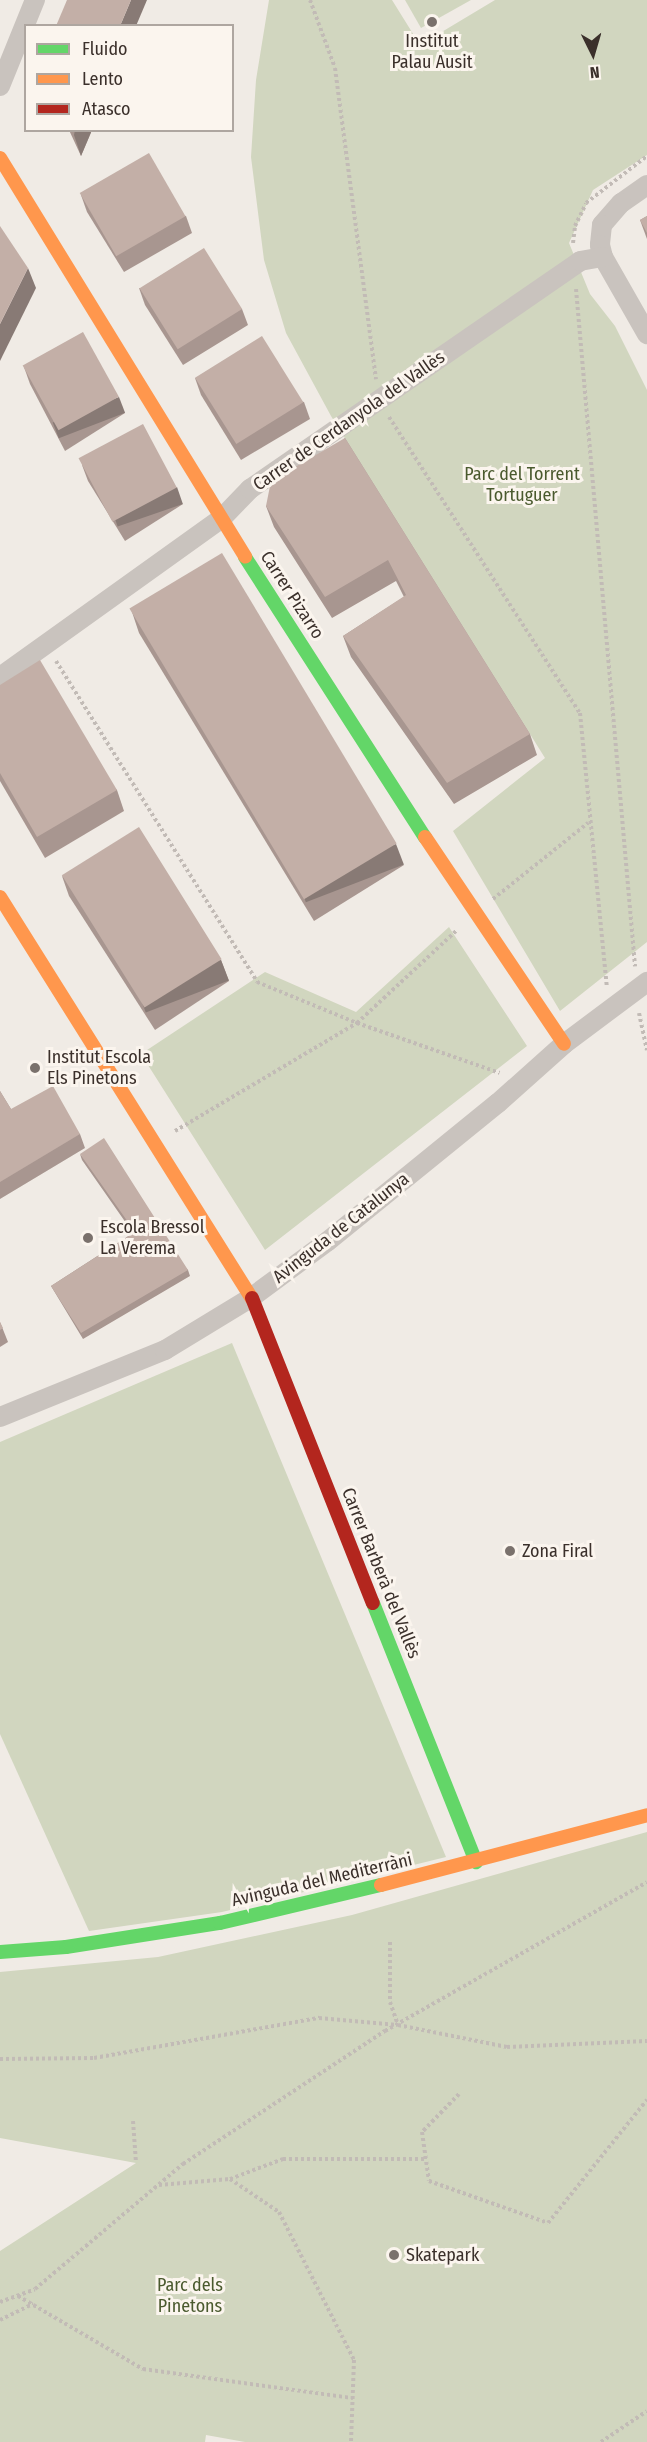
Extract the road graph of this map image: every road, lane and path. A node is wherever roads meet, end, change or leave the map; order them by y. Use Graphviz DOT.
graph roads {
  1 [pos="35,0"];
  2 [pos="310,0"];
  3 [pos="25,24"];
  4 [pos="24,27"];
  5 [pos="0,86"];
  6 [pos="647,156"];
  7 [pos="0,158"];
  8 [pos="647,185"];
  9 [pos="603,257"];
  10 [pos="573,266"];
  11 [pos="647,334"];
  12 [pos="380,402"];
  13 [pos="221,519"];
  14 [pos="46,646"];
  15 [pos="0,677"];
  16 [pos="589,822"];
  17 [pos="0,897"];
  18 [pos="475,914"];
  19 [pos="642,986"];
  20 [pos="610,1012"];
  21 [pos="357,1023"];
  22 [pos="564,1044"];
  23 [pos="647,1050"];
  24 [pos="524,1081"];
  25 [pos="154,1143"];
  26 [pos="252,1297"];
  27 [pos="0,1417"];
  28 [pos="647,1815"];
  29 [pos="476,1862"];
  30 [pos="647,1882"];
  31 [pos="390,1942"];
  32 [pos="0,1952"];
  33 [pos="398,2025"];
  34 [pos="647,2041"];
  35 [pos="0,2059"];
  36 [pos="459,2094"];
  37 [pos="647,2100"];
  38 [pos="133,2121"];
  39 [pos="426,2159"];
  40 [pos="136,2163"];
  41 [pos="230,2179"];
  42 [pos="158,2185"];
  43 [pos="17,2295"];
  44 [pos="0,2302"];
  45 [pos="34,2304"];
  46 [pos="0,2320"];
  47 [pos="353,2398"];
  48 [pos="647,2411"];
  49 [pos="351,2442"];
  50 [pos="601,2442"];
  1 -- 3 [label="street"];
  2 -- 12 [label="path"];
  4 -- 5 [label="street"];
  6 -- 10 [label="path"];
  7 -- 13 [label="street, Carrer Pizarro"];
  8 -- 9 [label="street"];
  9 -- 10 [label="street, Carrer de Cerdanyola del Vallès"];
  9 -- 11 [label="street"];
  10 -- 12 [label="street, Carrer de Cerdanyola del Vallès"];
  10 -- 19 [label="path"];
  12 -- 13 [label="street, Carrer de Cerdanyola del Vallès"];
  12 -- 16 [label="path"];
  13 -- 14 [label="street, Carrer de Cerdanyola del Vallès"];
  13 -- 18 [label="street, Carrer Pizarro"];
  14 -- 15 [label="street, Carrer de Cerdanyola del Vallès"];
  14 -- 21 [label="path"];
  16 -- 18 [label="path"];
  16 -- 20 [label="path"];
  17 -- 25 [label="street, Carrer Barberà del Vallès"];
  18 -- 21 [label="path"];
  18 -- 22 [label="street, Carrer Pizarro"];
  19 -- 20 [label="street, Avinguda de Catalunya"];
  19 -- 23 [label="path"];
  20 -- 22 [label="street, Avinguda de Catalunya"];
  21 -- 24 [label="path"];
  21 -- 25 [label="path"];
  22 -- 24 [label="street, Avinguda de Catalunya"];
  24 -- 26 [label="street, Avinguda de Catalunya"];
  25 -- 26 [label="street, Carrer Barberà del Vallès"];
  26 -- 27 [label="street, Avinguda de Catalunya"];
  26 -- 29 [label="street, Carrer Barberà del Vallès"];
  28 -- 29 [label="street, Avinguda del Mediterràni"];
  29 -- 32 [label="street, Avinguda del Mediterràni"];
  30 -- 33 [label="path"];
  31 -- 33 [label="path"];
  33 -- 34 [label="path"];
  33 -- 35 [label="path"];
  33 -- 42 [label="path"];
  36 -- 39 [label="path"];
  37 -- 39 [label="path"];
  38 -- 40 [label="path"];
  39 -- 41 [label="path"];
  41 -- 42 [label="path"];
  41 -- 47 [label="path"];
  42 -- 43 [label="path"];
  43 -- 44 [label="path"];
  43 -- 45 [label="path"];
  45 -- 46 [label="path"];
  45 -- 47 [label="path"];
  47 -- 49 [label="path"];
  48 -- 50 [label="path"];
}
